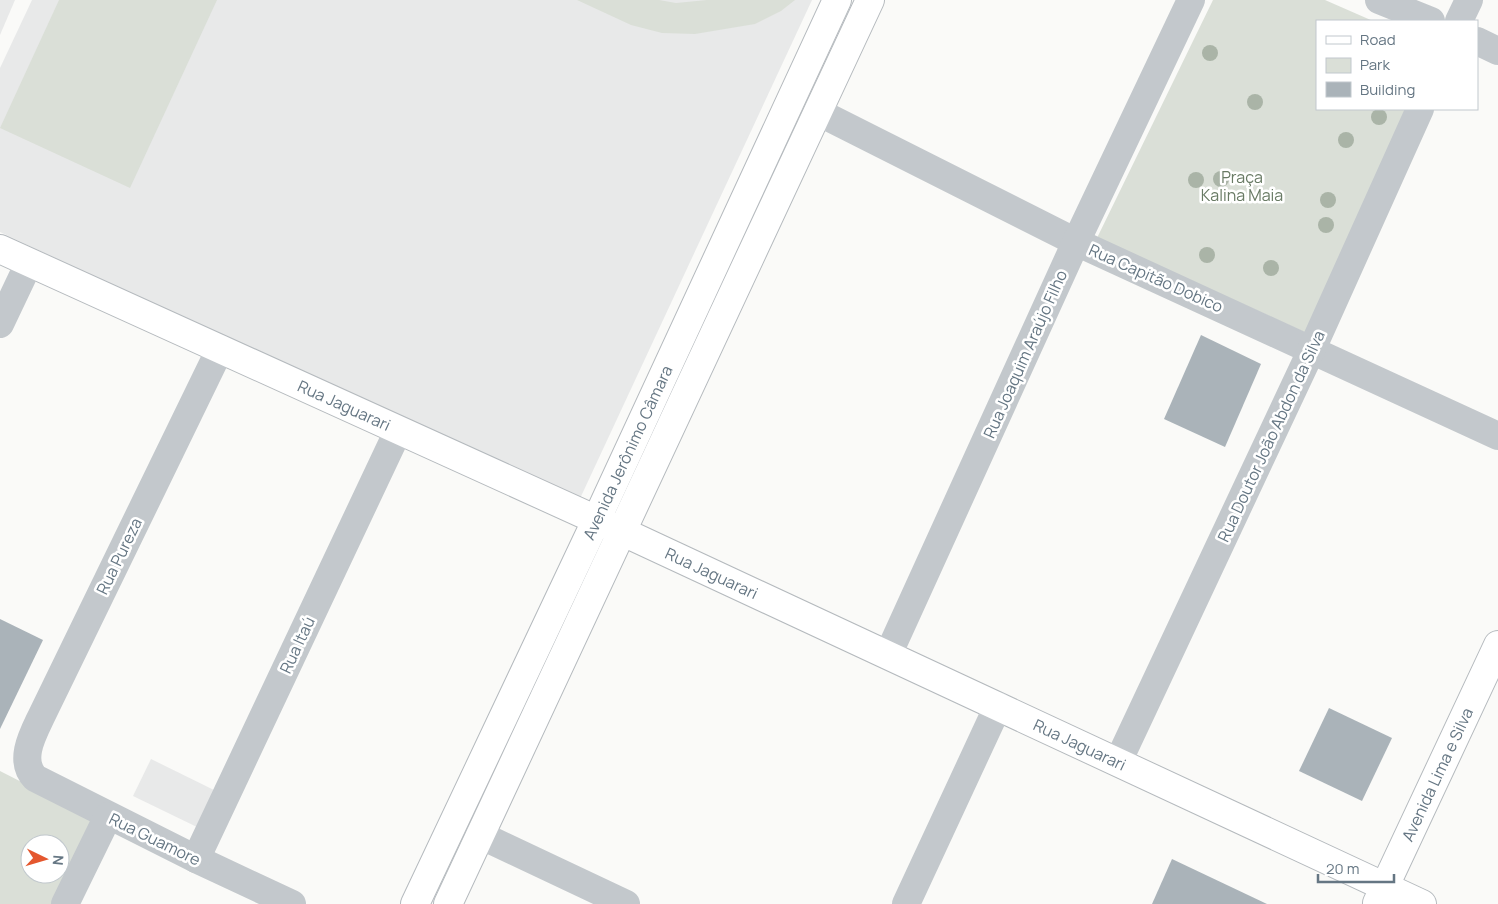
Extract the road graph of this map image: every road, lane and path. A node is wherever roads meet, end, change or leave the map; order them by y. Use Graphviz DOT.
graph roads {
  1 [pos="838,0"];
  2 [pos="870,0"];
  3 [pos="1191,0"];
  4 [pos="1379,0"];
  5 [pos="1469,0"];
  6 [pos="1428,20"];
  7 [pos="1459,20"];
  8 [pos="1478,41"];
  9 [pos="1498,51"];
  10 [pos="1420,110"];
  11 [pos="818,112"];
  12 [pos="1076,242"];
  13 [pos="0,249"];
  14 [pos="29,263"];
  15 [pos="0,324"];
  16 [pos="220,349"];
  17 [pos="1312,350"];
  18 [pos="398,431"];
  19 [pos="1498,436"];
  20 [pos="596,521"];
  21 [pos="622,532"];
  22 [pos="1498,645"];
  23 [pos="888,655"];
  24 [pos="998,706"];
  25 [pos="1118,762"];
  26 [pos="28,764"];
  27 [pos="108,816"];
  28 [pos="480,835"];
  29 [pos="196,859"];
  30 [pos="1380,896"];
  31 [pos="65,904"];
  32 [pos="292,904"];
  33 [pos="415,904"];
  34 [pos="448,904"];
  35 [pos="626,904"];
  36 [pos="906,904"];
  37 [pos="1422,904"];
  1 -- 20 [label="main road, Avenida Jerônimo Câmara"];
  2 -- 11 [label="main road, Avenida Jerônimo Câmara"];
  3 -- 12 [label="street, Rua Joaquim Araújo Filho"];
  4 -- 6 [label="street"];
  5 -- 7 [label="street"];
  8 -- 9 [label="street"];
  10 -- 17 [label="street, Rua Doutor João Abdon da Silva"];
  11 -- 12 [label="street, Rua Capitão Dobico"];
  11 -- 21 [label="main road, Avenida Jerônimo Câmara"];
  12 -- 17 [label="street, Rua Capitão Dobico"];
  12 -- 23 [label="street, Rua Joaquim Araújo Filho"];
  13 -- 14 [label="main road, Rua Jaguarari"];
  14 -- 15 [label="street"];
  14 -- 16 [label="main road, Rua Jaguarari"];
  16 -- 18 [label="main road, Rua Jaguarari"];
  16 -- 26 [label="street, Rua Pureza"];
  17 -- 19 [label="street, Rua Capitão Dobico"];
  17 -- 25 [label="street, Rua Doutor João Abdon da Silva"];
  18 -- 20 [label="main road, Rua Jaguarari"];
  18 -- 29 [label="street, Rua Itaú"];
  20 -- 21 [label="main road, Rua Jaguarari"];
  20 -- 33 [label="main road, Avenida Jerônimo Câmara"];
  21 -- 23 [label="main road, Rua Jaguarari"];
  21 -- 28 [label="main road, Avenida Jerônimo Câmara"];
  22 -- 30 [label="main road, Avenida Lima e Silva"];
  23 -- 24 [label="main road, Rua Jaguarari"];
  24 -- 25 [label="main road, Rua Jaguarari"];
  24 -- 36 [label="street"];
  25 -- 30 [label="main road, Rua Jaguarari"];
  26 -- 27 [label="street, Rua Guamore"];
  27 -- 29 [label="street, Rua Guamore"];
  27 -- 31 [label="street"];
  28 -- 34 [label="main road, Avenida Jerônimo Câmara"];
  28 -- 35 [label="street"];
  29 -- 32 [label="street, Rua Guamore"];
  30 -- 37 [label="main road, Rua Jaguarari"];
}
